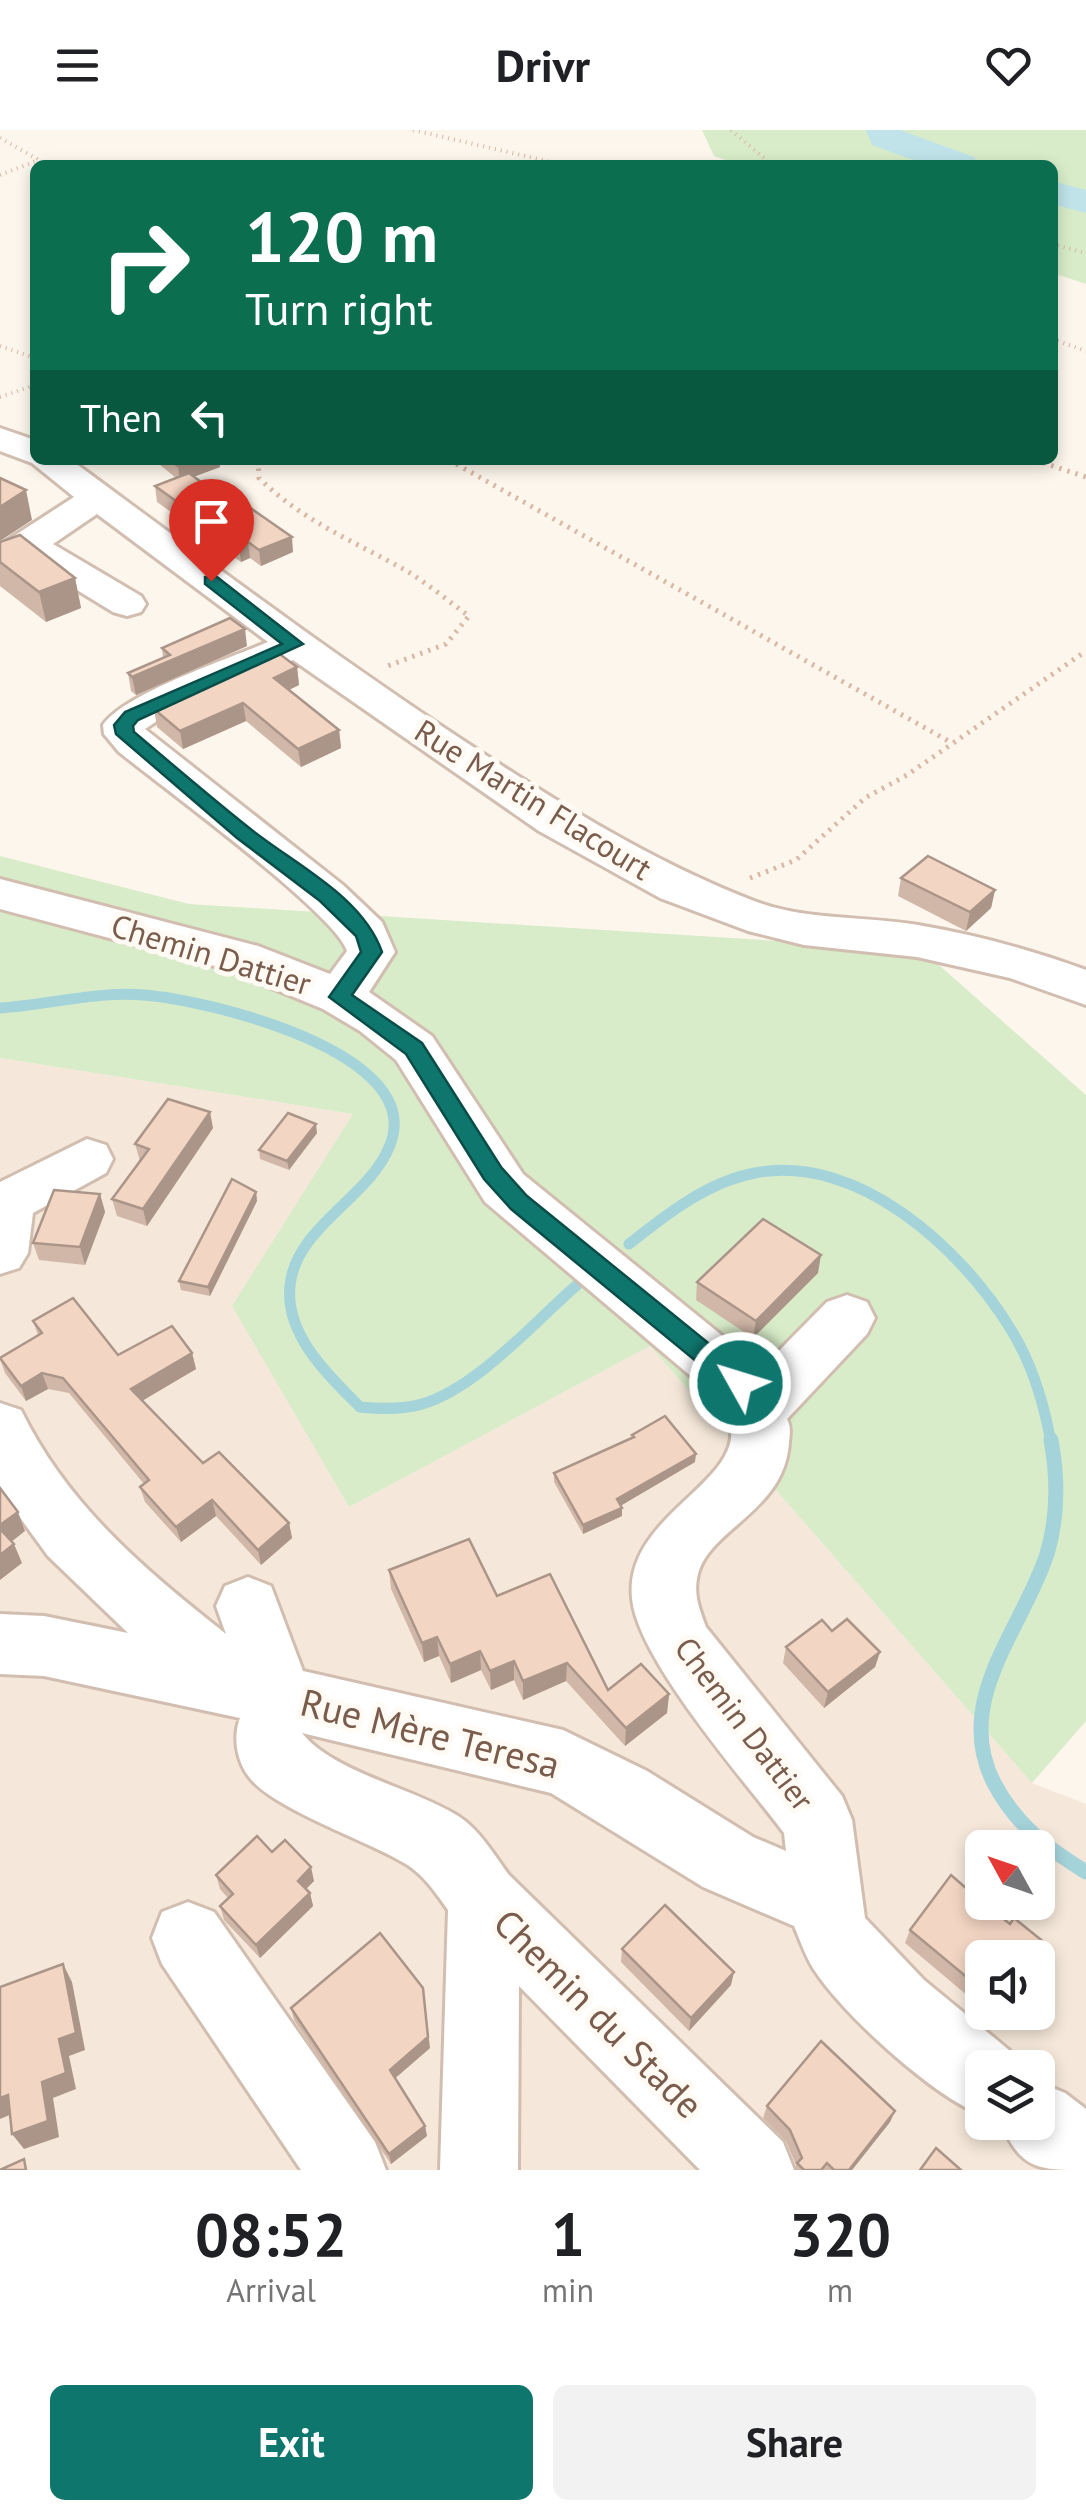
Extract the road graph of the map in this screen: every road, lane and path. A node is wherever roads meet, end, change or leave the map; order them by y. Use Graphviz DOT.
graph roads {
  1 [pos="412,130"];
  2 [pos="732,130"];
  3 [pos="0,138"];
  4 [pos="36,160"];
  5 [pos="542,160"];
  6 [pos="766,160"];
  7 [pos="30,164"];
  8 [pos="0,175"];
  9 [pos="1058,246"];
  10 [pos="1086,254"];
  11 [pos="1058,340"];
  12 [pos="0,346"];
  13 [pos="1086,351"];
  14 [pos="30,356"];
  15 [pos="30,388"];
  16 [pos="0,397"];
  17 [pos="0,438"];
  18 [pos="30,451"];
  19 [pos="55,465"];
  20 [pos="258,465"];
  21 [pos="458,465"];
  22 [pos="1049,465"];
  23 [pos="1086,478"];
  24 [pos="100,496"];
  25 [pos="14,553"];
  26 [pos="127,604"];
  27 [pos="294,644"];
  28 [pos="1086,650"];
  29 [pos="346,681"];
  30 [pos="952,744"];
  31 [pos="745,879"];
  32 [pos="0,894"];
  33 [pos="1086,988"];
  34 [pos="340,997"];
  35 [pos="87,1159"];
  36 [pos="1,1205"];
  37 [pos="0,1253"];
  38 [pos="847,1318"];
  39 [pos="758,1409"];
  40 [pos="0,1428"];
  41 [pos="248,1606"];
  42 [pos="0,1644"];
  43 [pos="261,1692"];
  44 [pos="822,1888"];
  45 [pos="484,1900"];
  46 [pos="188,1938"];
  47 [pos="965,2061"];
  48 [pos="1055,2133"];
  49 [pos="1086,2158"];
  50 [pos="347,2170"];
  51 [pos="479,2170"];
  52 [pos="755,2170"];
  1 -- 5 [label="path"];
  2 -- 6 [label="path"];
  3 -- 4 [label="path"];
  7 -- 8 [label="path"];
  9 -- 10 [label="path"];
  11 -- 13 [label="path"];
  12 -- 14 [label="path"];
  15 -- 16 [label="path"];
  17 -- 18 [label="street"];
  19 -- 24 [label="street, Rue Martin Flacourt"];
  20 -- 29 [label="path"];
  21 -- 30 [label="path"];
  22 -- 23 [label="path"];
  24 -- 25 [label="street"];
  24 -- 27 [label="street, Rue Martin Flacourt"];
  25 -- 26 [label="street"];
  27 -- 29 [label="street, Rue Martin Flacourt"];
  27 -- 34 [label="street"];
  28 -- 30 [label="path"];
  29 -- 33 [label="street, Rue Martin Flacourt"];
  30 -- 31 [label="path"];
  32 -- 34 [label="street, Chemin Dattier"];
  34 -- 39 [label="street, Chemin Dattier"];
  35 -- 36 [label="street"];
  36 -- 37 [label="street"];
  38 -- 39 [label="street"];
  39 -- 44 [label="street, Chemin Dattier"];
  40 -- 43 [label="street"];
  41 -- 43 [label="street, Rue Mère Teresa"];
  42 -- 43 [label="street"];
  43 -- 44 [label="street, Rue Mère Teresa"];
  43 -- 45 [label="street, Chemin du Stade"];
  44 -- 47 [label="street, Chemin Dattier"];
  45 -- 51 [label="street, Chemin du Stade"];
  45 -- 52 [label="street, Chemin du Stade"];
  46 -- 50 [label="street"];
  48 -- 49 [label="street"];
}
